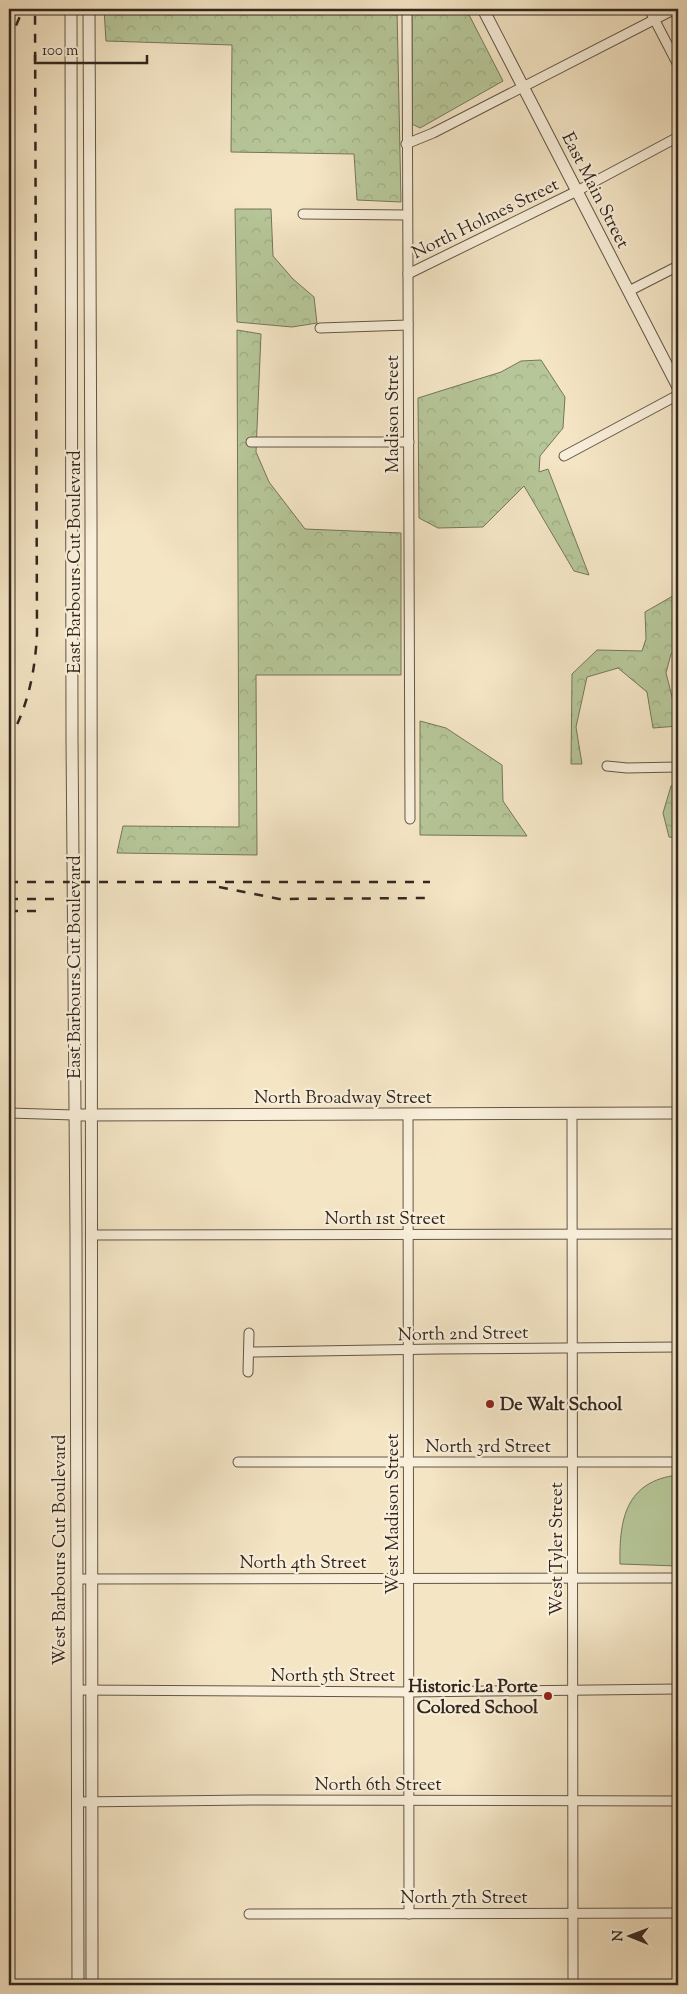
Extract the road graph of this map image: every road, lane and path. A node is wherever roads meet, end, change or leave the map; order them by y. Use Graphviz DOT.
graph roads {
  1 [pos="71,9"];
  2 [pos="89,9"];
  3 [pos="407,9"];
  4 [pos="483,9"];
  5 [pos="649,9"];
  6 [pos="675,9"];
  7 [pos="654,20"];
  8 [pos="678,66"];
  9 [pos="523,86"];
  10 [pos="678,137"];
  11 [pos="406,144"];
  12 [pos="577,191"];
  13 [pos="90,213"];
  14 [pos="71,214"];
  15 [pos="303,214"];
  16 [pos="407,215"];
  17 [pos="678,266"];
  18 [pos="408,274"];
  19 [pos="629,291"];
  20 [pos="408,325"];
  21 [pos="320,328"];
  22 [pos="72,344"];
  23 [pos="90,344"];
  24 [pos="678,387"];
  25 [pos="678,395"];
  26 [pos="252,442"];
  27 [pos="409,442"];
  28 [pos="564,456"];
  29 [pos="72,515"];
  30 [pos="91,516"];
  31 [pos="91,736"];
  32 [pos="72,737"];
  33 [pos="607,766"];
  34 [pos="678,767"];
  35 [pos="410,819"];
  36 [pos="73,920"];
  37 [pos="92,920"];
  38 [pos="9,1113"];
  39 [pos="572,1113"];
  40 [pos="678,1113"];
  41 [pos="74,1114"];
  42 [pos="91,1115"];
  43 [pos="408,1115"];
  44 [pos="572,1233"];
  45 [pos="91,1234"];
  46 [pos="408,1234"];
  47 [pos="678,1234"];
  48 [pos="249,1333"];
  49 [pos="572,1347"];
  50 [pos="678,1347"];
  51 [pos="409,1350"];
  52 [pos="249,1352"];
  53 [pos="248,1372"];
  54 [pos="76,1386"];
  55 [pos="92,1388"];
  56 [pos="76,1460"];
  57 [pos="92,1461"];
  58 [pos="238,1462"];
  59 [pos="409,1462"];
  60 [pos="572,1462"];
  61 [pos="678,1462"];
  62 [pos="92,1578"];
  63 [pos="408,1578"];
  64 [pos="572,1578"];
  65 [pos="678,1578"];
  66 [pos="77,1579"];
  67 [pos="573,1688"];
  68 [pos="678,1689"];
  69 [pos="77,1690"];
  70 [pos="92,1690"];
  71 [pos="409,1692"];
  72 [pos="409,1800"];
  73 [pos="573,1801"];
  74 [pos="678,1801"];
  75 [pos="77,1802"];
  76 [pos="92,1802"];
  77 [pos="573,1913"];
  78 [pos="678,1913"];
  79 [pos="249,1914"];
  80 [pos="409,1914"];
  81 [pos="78,1985"];
  82 [pos="92,1985"];
  83 [pos="573,1985"];
  1 -- 14 [label="street, East Barbours Cut Boulevard"];
  2 -- 13 [label="street, East Barbours Cut Boulevard"];
  3 -- 11 [label="street, Madison Street"];
  4 -- 9 [label="street, East Main Street"];
  5 -- 7 [label="street"];
  6 -- 7 [label="street"];
  7 -- 8 [label="street"];
  7 -- 9 [label="street"];
  9 -- 11 [label="street"];
  9 -- 12 [label="street, East Main Street"];
  10 -- 12 [label="street, North Holmes Street"];
  11 -- 16 [label="street, Madison Street"];
  12 -- 18 [label="street, North Holmes Street"];
  12 -- 19 [label="street, East Main Street"];
  13 -- 14 [label="street"];
  13 -- 23 [label="street, East Barbours Cut Boulevard"];
  14 -- 22 [label="street, East Barbours Cut Boulevard"];
  15 -- 16 [label="street"];
  16 -- 18 [label="street, Madison Street"];
  17 -- 19 [label="street"];
  18 -- 20 [label="street, Madison Street"];
  19 -- 24 [label="street, East Main Street"];
  20 -- 21 [label="street"];
  20 -- 27 [label="street, Madison Street"];
  22 -- 23 [label="street"];
  22 -- 29 [label="street, East Barbours Cut Boulevard"];
  23 -- 30 [label="street, East Barbours Cut Boulevard"];
  25 -- 28 [label="street"];
  26 -- 27 [label="street"];
  27 -- 35 [label="street, Madison Street"];
  29 -- 30 [label="street"];
  29 -- 32 [label="street, East Barbours Cut Boulevard"];
  30 -- 31 [label="street, East Barbours Cut Boulevard"];
  31 -- 32 [label="street"];
  31 -- 37 [label="street, East Barbours Cut Boulevard"];
  32 -- 36 [label="street, East Barbours Cut Boulevard"];
  33 -- 34 [label="street"];
  36 -- 37 [label="street"];
  36 -- 41 [label="street, East Barbours Cut Boulevard"];
  37 -- 42 [label="street, East Barbours Cut Boulevard"];
  38 -- 41 [label="street, North Broadway Street"];
  39 -- 40 [label="street, North Broadway Street"];
  39 -- 43 [label="street, North Broadway Street"];
  39 -- 44 [label="street, West Tyler Street"];
  41 -- 42 [label="street, North Broadway Street"];
  41 -- 54 [label="street, West Barbours Cut Boulevard"];
  42 -- 43 [label="street, North Broadway Street"];
  42 -- 45 [label="street, West Barbours Cut Boulevard"];
  43 -- 46 [label="street, West Madison Street"];
  44 -- 46 [label="street, North 1st Street"];
  44 -- 47 [label="street, North 1st Street"];
  44 -- 49 [label="street, West Tyler Street"];
  45 -- 46 [label="street, North 1st Street"];
  45 -- 55 [label="street, West Barbours Cut Boulevard"];
  46 -- 51 [label="street, West Madison Street"];
  48 -- 52 [label="street"];
  49 -- 50 [label="street, North 2nd Street"];
  49 -- 51 [label="street, North 2nd Street"];
  49 -- 60 [label="street, West Tyler Street"];
  51 -- 52 [label="street, North 2nd Street"];
  51 -- 59 [label="street, West Madison Street"];
  52 -- 53 [label="street"];
  54 -- 55 [label="street"];
  54 -- 56 [label="street, West Barbours Cut Boulevard"];
  55 -- 57 [label="street, West Barbours Cut Boulevard"];
  56 -- 57 [label="street"];
  56 -- 66 [label="street, West Barbours Cut Boulevard"];
  57 -- 62 [label="street, West Barbours Cut Boulevard"];
  58 -- 59 [label="street, North 3rd Street"];
  59 -- 60 [label="street, North 3rd Street"];
  59 -- 63 [label="street, West Madison Street"];
  60 -- 61 [label="street, North 3rd Street"];
  60 -- 64 [label="street, West Tyler Street"];
  62 -- 63 [label="street, North 4th Street"];
  62 -- 66 [label="street, North 4th Street"];
  62 -- 70 [label="street, West Barbours Cut Boulevard"];
  63 -- 64 [label="street, North 4th Street"];
  63 -- 71 [label="street, West Madison Street"];
  64 -- 65 [label="street, North 4th Street"];
  64 -- 67 [label="street, West Tyler Street"];
  66 -- 69 [label="street, West Barbours Cut Boulevard"];
  67 -- 68 [label="street, North 5th Street"];
  67 -- 71 [label="street, North 5th Street"];
  67 -- 73 [label="street, West Tyler Street"];
  69 -- 70 [label="street, North 5th Street"];
  69 -- 75 [label="street, West Barbours Cut Boulevard"];
  70 -- 71 [label="street, North 5th Street"];
  70 -- 76 [label="street, West Barbours Cut Boulevard"];
  71 -- 72 [label="street, West Madison Street"];
  72 -- 73 [label="street, North 6th Street"];
  72 -- 76 [label="street, North 6th Street"];
  72 -- 80 [label="street, West Madison Street"];
  73 -- 74 [label="street, North 6th Street"];
  73 -- 77 [label="street, West Tyler Street"];
  75 -- 76 [label="street, North 6th Street"];
  75 -- 81 [label="street, West Barbours Cut Boulevard"];
  76 -- 82 [label="street, West Barbours Cut Boulevard"];
  77 -- 78 [label="street, North 7th Street"];
  77 -- 80 [label="street, North 7th Street"];
  77 -- 83 [label="street, West Tyler Street"];
  79 -- 80 [label="street, North 7th Street"];
}
